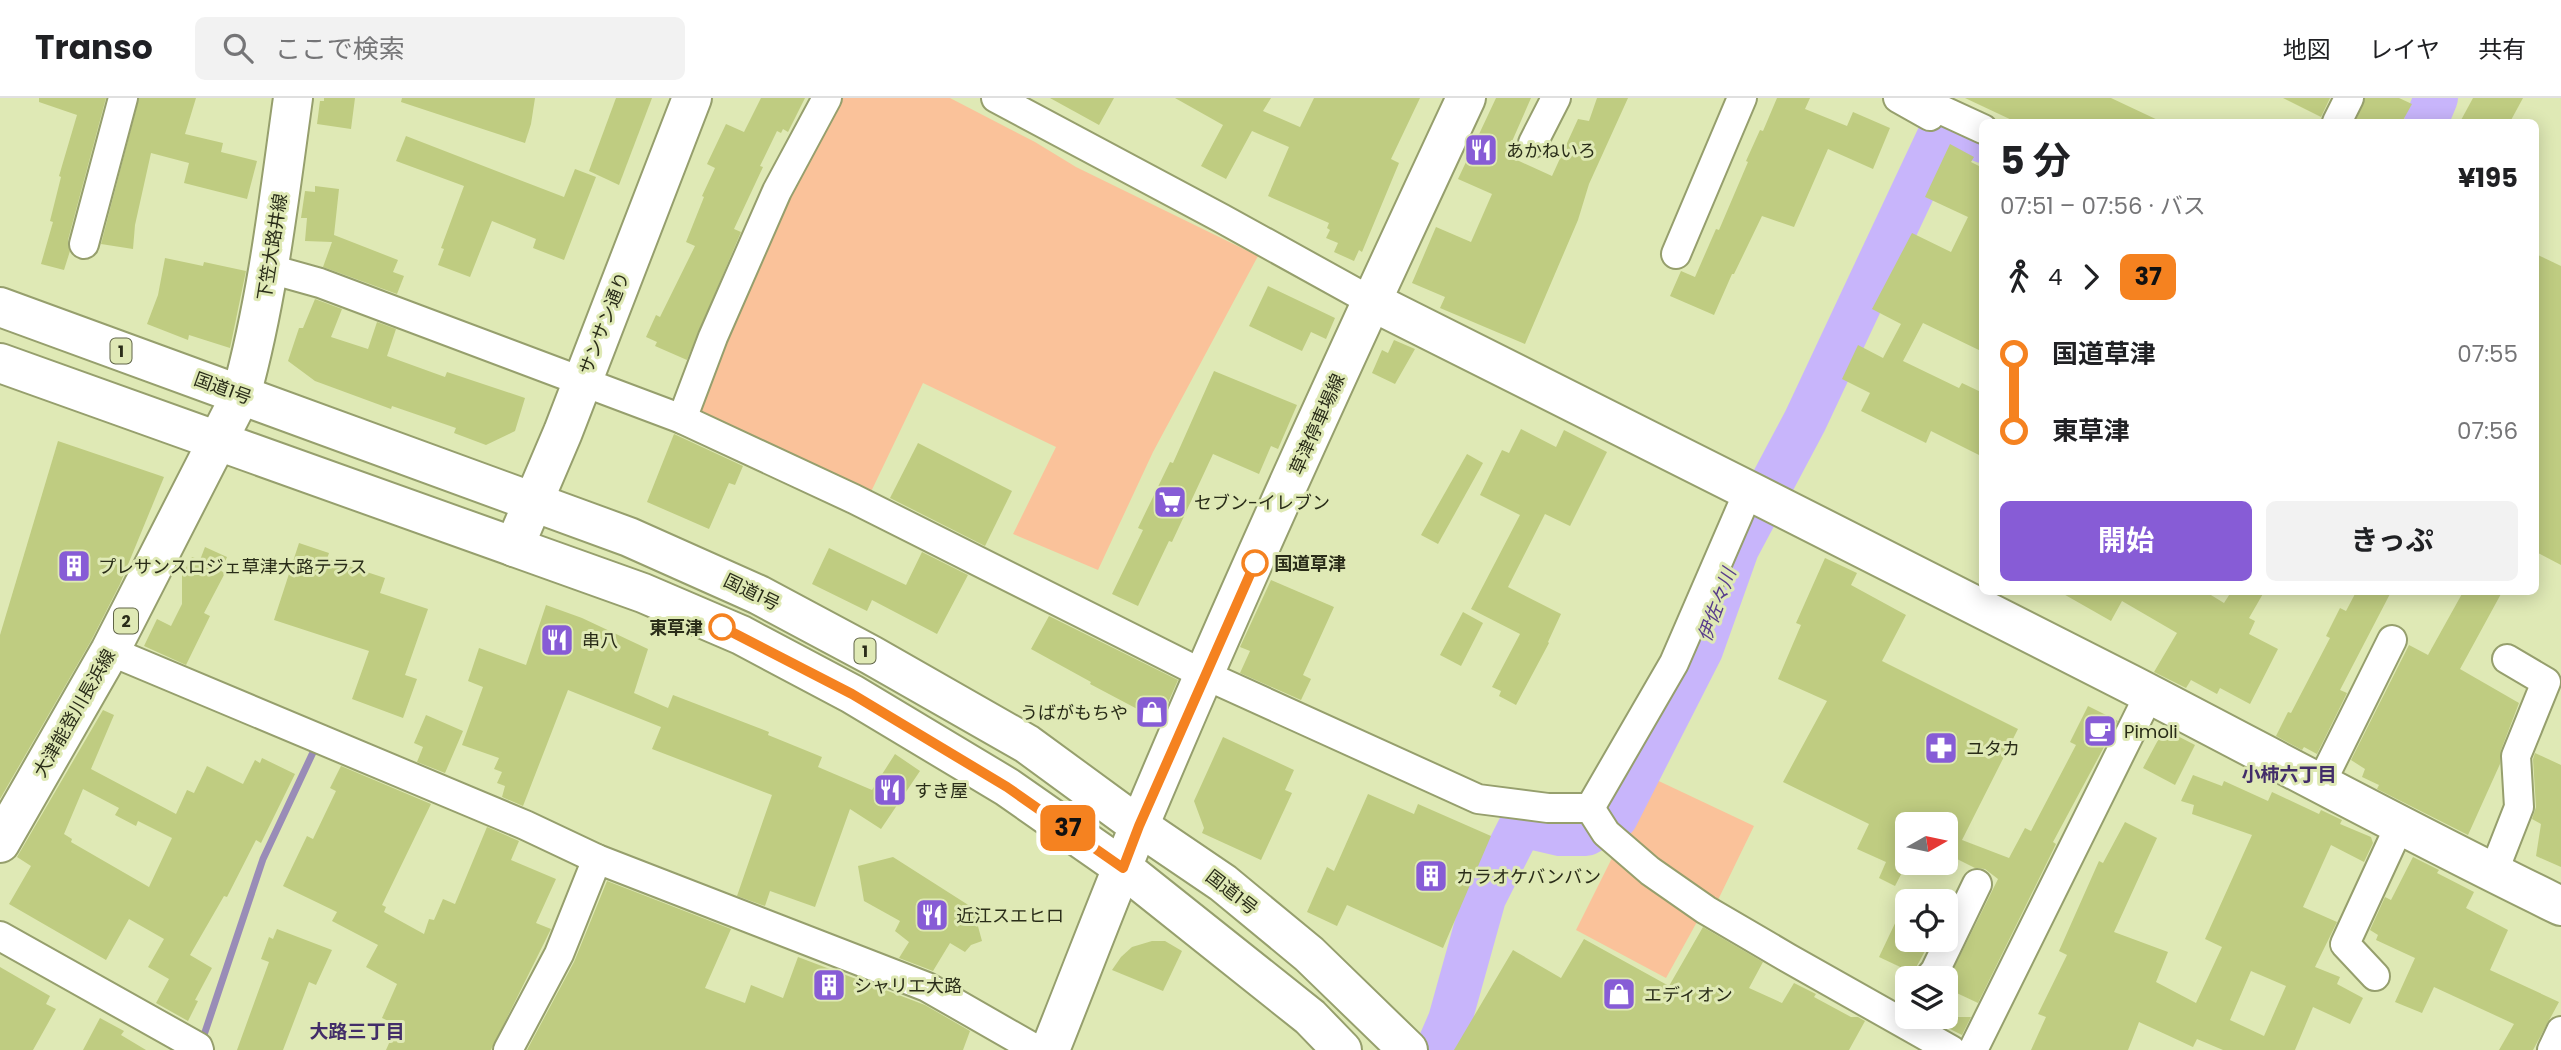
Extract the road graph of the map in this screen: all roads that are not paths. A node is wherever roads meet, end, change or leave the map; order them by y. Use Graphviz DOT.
graph roads {
  1 [pos="123,98"];
  2 [pos="293,98"];
  3 [pos="692,98"];
  4 [pos="827,98"];
  5 [pos="996,98"];
  6 [pos="1466,98"];
  7 [pos="1556,98"];
  8 [pos="1742,98"];
  9 [pos="1898,98"];
  10 [pos="2349,98"];
  11 [pos="2338,119"];
  12 [pos="1979,127"];
  13 [pos="1533,143"];
  14 [pos="84,244"];
  15 [pos="1676,254"];
  16 [pos="270,270"];
  17 [pos="1371,301"];
  18 [pos="0,307"];
  19 [pos="0,363"];
  20 [pos="582,381"];
  21 [pos="241,395"];
  22 [pos="682,419"];
  23 [pos="218,441"];
  24 [pos="1759,495"];
  25 [pos="532,501"];
  26 [pos="514,547"];
  27 [pos="2392,640"];
  28 [pos="110,651"];
  29 [pos="2507,659"];
  30 [pos="1205,674"];
  31 [pos="2149,695"];
  32 [pos="2320,785"];
  33 [pos="1591,809"];
  34 [pos="1139,826"];
  35 [pos="2399,827"];
  36 [pos="0,843"];
  37 [pos="597,859"];
  38 [pos="1123,868"];
  39 [pos="2491,872"];
  40 [pos="1978,884"];
  41 [pos="2561,906"];
  42 [pos="0,936"];
  43 [pos="1937,966"];
  44 [pos="2375,976"];
  45 [pos="1895,1008"];
  46 [pos="1925,1029"];
  47 [pos="2561,1031"];
  48 [pos="199,1050"];
  49 [pos="508,1050"];
  50 [pos="1037,1050"];
  51 [pos="1050,1050"];
  52 [pos="1342,1050"];
  53 [pos="1408,1050"];
  54 [pos="1951,1050"];
  55 [pos="1973,1050"];
  56 [pos="2552,1050"];
  1 -- 14 [label="street"];
  2 -- 16 [label="main road, 下笠大路井線"];
  3 -- 20 [label="main road, サンサン通り"];
  4 -- 22 [label="street"];
  5 -- 17 [label="street"];
  6 -- 17 [label="main road, 草津停車場線"];
  7 -- 13 [label="street"];
  8 -- 15 [label="street"];
  9 -- 12 [label="street"];
  10 -- 11 [label="street"];
  16 -- 20 [label="street"];
  16 -- 21 [label="main road, 下笠大路井線"];
  17 -- 24 [label="main road"];
  17 -- 30 [label="main road, 草津停車場線"];
  18 -- 21 [label="main road, 国道1号 / 1"];
  19 -- 23 [label="main road"];
  20 -- 22 [label="street"];
  20 -- 25 [label="main road, サンサン通り"];
  21 -- 23 [label="main road, 大津能登川長浜線 / 2"];
  21 -- 25 [label="main road, 国道1号 / 1"];
  22 -- 30 [label="street"];
  23 -- 26 [label="main road"];
  23 -- 28 [label="main road, 大津能登川長浜線 / 2"];
  24 -- 31 [label="main road"];
  24 -- 33 [label="street"];
  25 -- 26 [label="main road, サンサン通り"];
  25 -- 34 [label="main road, 国道1号 / 1"];
  26 -- 38 [label="main road"];
  27 -- 32 [label="street"];
  28 -- 36 [label="main road, 大津能登川長浜線 / 2"];
  28 -- 37 [label="street"];
  29 -- 39 [label="street"];
  30 -- 33 [label="street"];
  30 -- 34 [label="main road, 草津停車場線"];
  31 -- 32 [label="main road"];
  31 -- 55 [label="street"];
  32 -- 35 [label="main road"];
  33 -- 45 [label="street"];
  34 -- 38 [label="main road, 草津停車場線"];
  34 -- 53 [label="main road, 国道1号 / 1"];
  35 -- 39 [label="main road"];
  35 -- 44 [label="street"];
  37 -- 49 [label="street"];
  37 -- 50 [label="street"];
  38 -- 51 [label="main road, 草津停車場線"];
  38 -- 52 [label="main road"];
  39 -- 41 [label="main road"];
  40 -- 43 [label="street"];
  42 -- 48 [label="street"];
  46 -- 54 [label="street"];
  47 -- 56 [label="street"];
}
